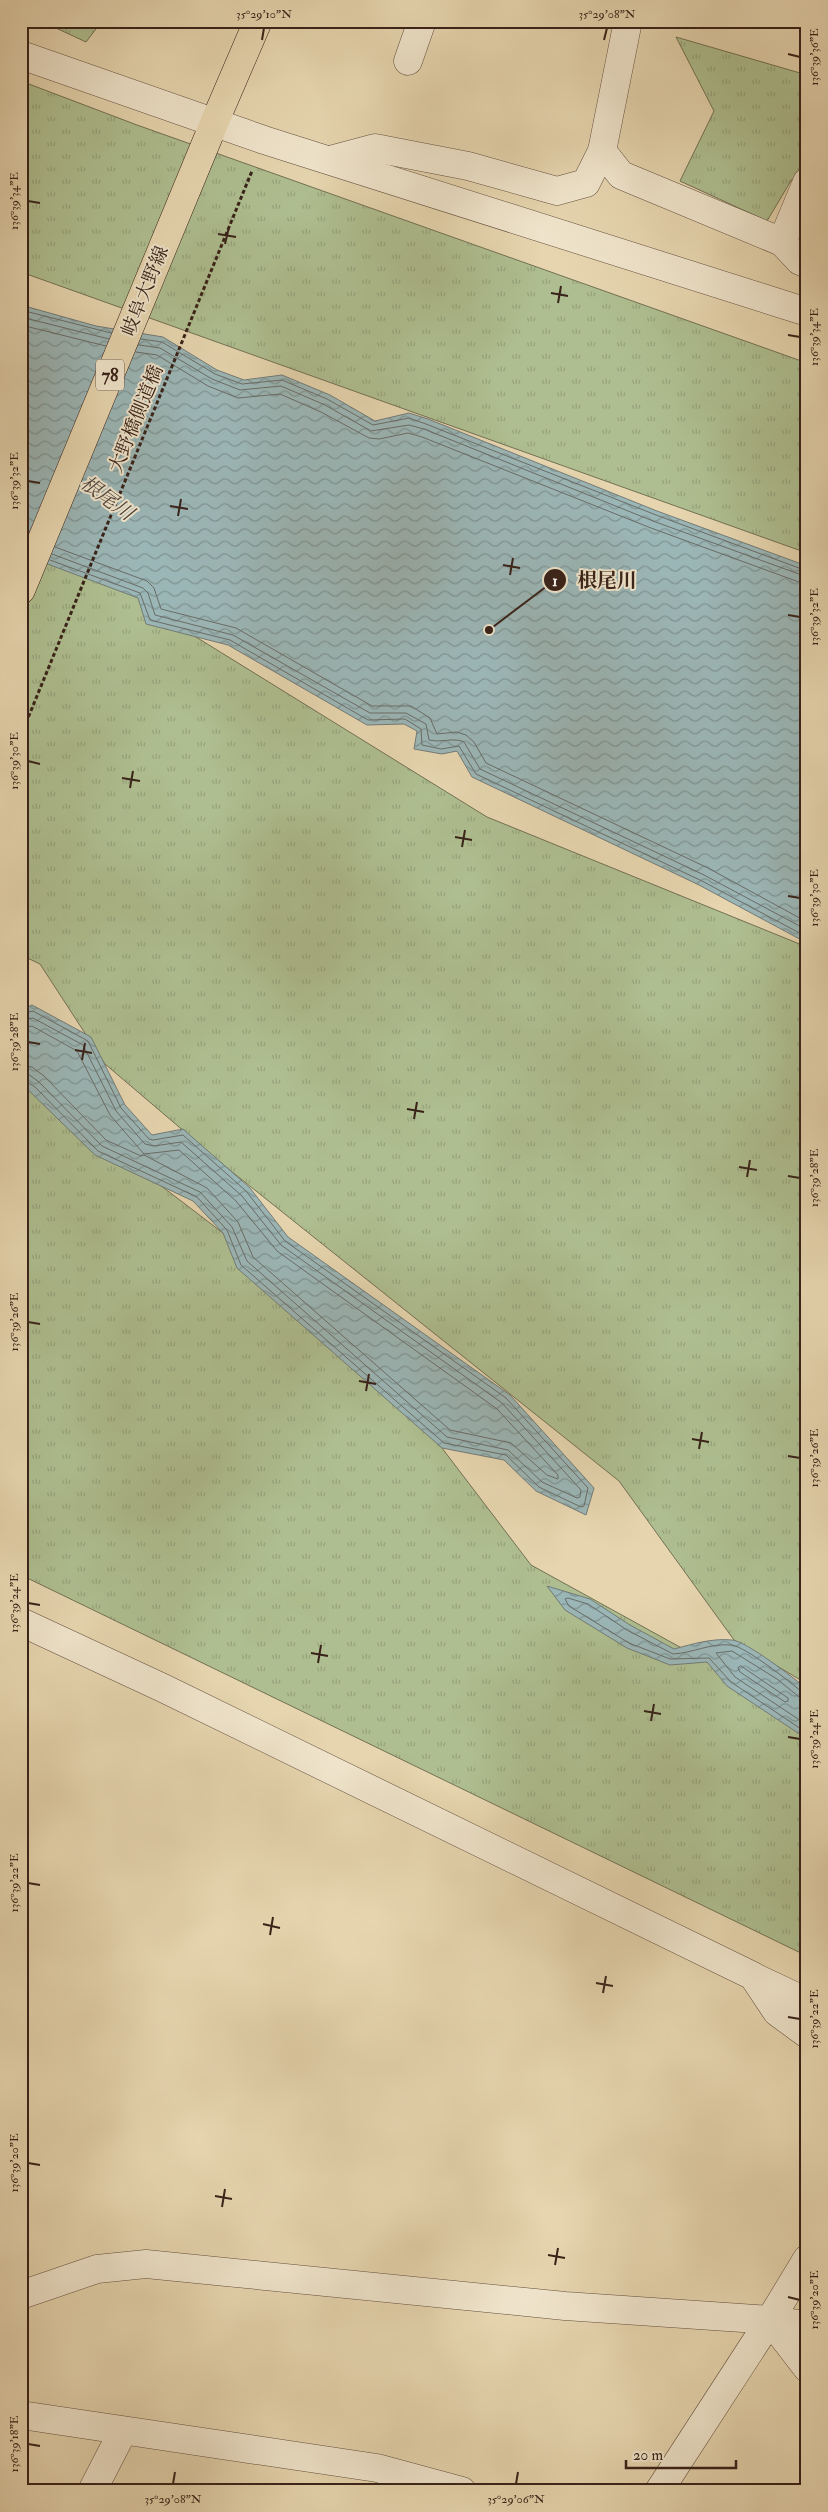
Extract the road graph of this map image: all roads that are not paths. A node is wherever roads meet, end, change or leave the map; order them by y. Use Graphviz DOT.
graph roads {
  1 [pos="258,21"];
  2 [pos="422,21"];
  3 [pos="628,21"];
  4 [pos="21,55"];
  5 [pos="408,61"];
  6 [pos="214,121"];
  7 [pos="602,151"];
  8 [pos="330,160"];
  9 [pos="807,182"];
  10 [pos="782,242"];
  11 [pos="807,264"];
  12 [pos="807,312"];
  13 [pos="21,590"];
  14 [pos="21,1622"];
  15 [pos="753,1976"];
  16 [pos="807,2002"];
  17 [pos="807,2034"];
  18 [pos="807,2259"];
  19 [pos="21,2295"];
  20 [pos="770,2320"];
  21 [pos="807,2325"];
  22 [pos="807,2368"];
  23 [pos="21,2415"];
  24 [pos="123,2431"];
  25 [pos="92,2491"];
  26 [pos="462,2491"];
  27 [pos="658,2491"];
  1 -- 6 [label="main road, 岐阜大野線 / 78"];
  2 -- 5 [label="street"];
  3 -- 7 [label="street"];
  4 -- 6 [label="street"];
  6 -- 8 [label="street"];
  6 -- 13 [label="main road, 岐阜大野線 / 78"];
  7 -- 8 [label="street"];
  7 -- 10 [label="street"];
  8 -- 12 [label="street"];
  9 -- 10 [label="street"];
  10 -- 11 [label="street"];
  14 -- 15 [label="street"];
  15 -- 16 [label="street"];
  15 -- 17 [label="street"];
  18 -- 20 [label="street"];
  19 -- 20 [label="street"];
  20 -- 21 [label="street"];
  20 -- 22 [label="street"];
  20 -- 27 [label="street"];
  23 -- 24 [label="street"];
  24 -- 25 [label="street"];
  24 -- 26 [label="street"];
}
